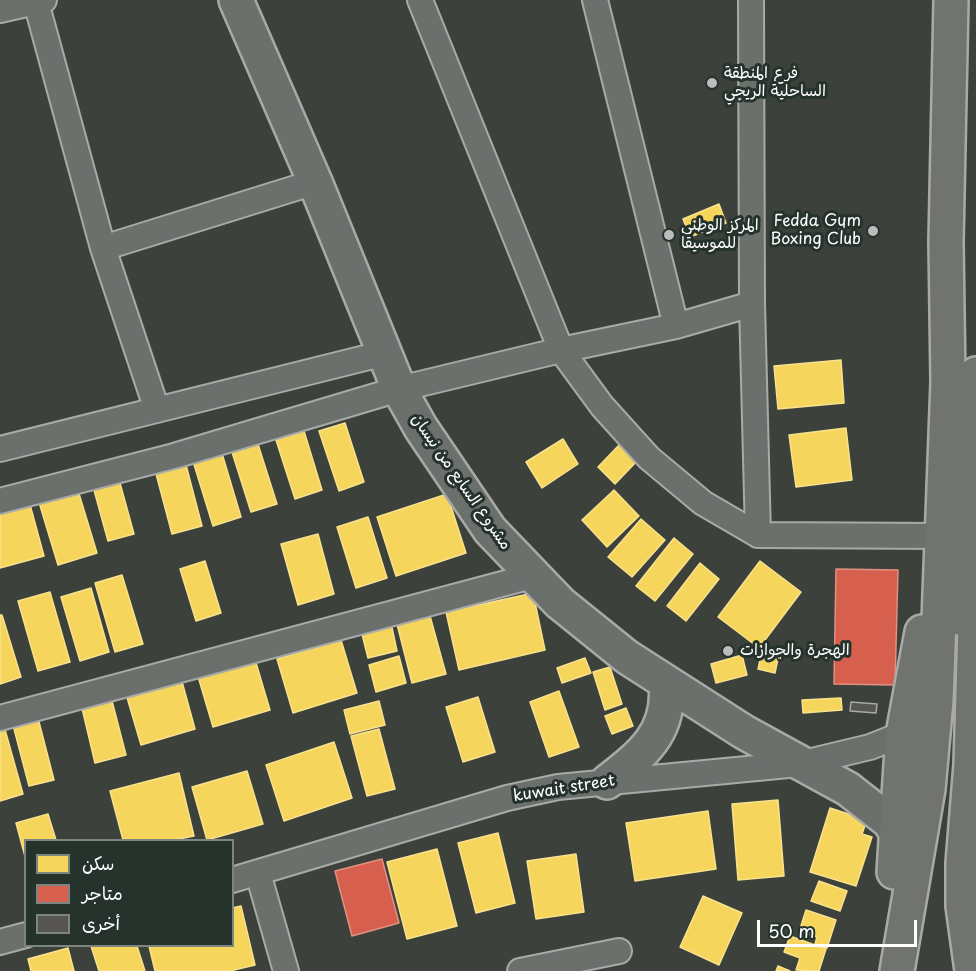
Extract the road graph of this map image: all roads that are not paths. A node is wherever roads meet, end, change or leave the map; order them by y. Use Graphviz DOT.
graph roads {
  1 [pos="236,0"];
  2 [pos="420,0"];
  3 [pos="595,0"];
  4 [pos="751,0"];
  5 [pos="930,0"];
  6 [pos="951,0"];
  7 [pos="40,1"];
  8 [pos="0,10"];
  9 [pos="315,182"];
  10 [pos="946,242"];
  11 [pos="103,248"];
  12 [pos="752,304"];
  13 [pos="676,326"];
  14 [pos="561,350"];
  15 [pos="385,352"];
  16 [pos="976,374"];
  17 [pos="399,389"];
  18 [pos="157,410"];
  19 [pos="0,449"];
  20 [pos="975,490"];
  21 [pos="0,501"];
  22 [pos="758,535"];
  23 [pos="943,536"];
  24 [pos="532,576"];
  25 [pos="976,584"];
  26 [pos="666,684"];
  27 [pos="0,718"];
  28 [pos="903,734"];
  29 [pos="800,764"];
  30 [pos="974,765"];
  31 [pos="607,782"];
  32 [pos="972,811"];
  33 [pos="897,836"];
  34 [pos="258,873"];
  35 [pos="234,879"];
  36 [pos="24,936"];
  37 [pos="0,942"];
  38 [pos="620,951"];
  39 [pos="286,971"];
  40 [pos="520,971"];
  41 [pos="874,971"];
  42 [pos="897,971"];
  43 [pos="918,971"];
  44 [pos="972,971"];
  1 -- 9 [label="main road, مشروع السابع من نيسان"];
  2 -- 14 [label="street"];
  3 -- 13 [label="street"];
  4 -- 12 [label="street"];
  5 -- 10 [label="main road"];
  6 -- 10 [label="main road"];
  7 -- 8 [label="street"];
  7 -- 11 [label="street"];
  9 -- 11 [label="street"];
  9 -- 15 [label="main road, مشروع السابع من نيسان"];
  10 -- 23 [label="main road"];
  11 -- 18 [label="street"];
  12 -- 13 [label="street"];
  12 -- 22 [label="street"];
  13 -- 14 [label="street"];
  14 -- 17 [label="street"];
  14 -- 22 [label="street"];
  15 -- 17 [label="main road, مشروع السابع من نيسان"];
  15 -- 18 [label="street"];
  16 -- 20 [label="main road"];
  17 -- 21 [label="street"];
  17 -- 24 [label="main road, مشروع السابع من نيسان"];
  18 -- 19 [label="street"];
  20 -- 43 [label="main road"];
  22 -- 23 [label="street"];
  23 -- 28 [label="main road"];
  23 -- 42 [label="main road"];
  24 -- 26 [label="main road, مشروع السابع من نيسان"];
  24 -- 27 [label="street"];
  25 -- 30 [label="main road"];
  26 -- 29 [label="main road, مشروع السابع من نيسان"];
  26 -- 31 [label="main road"];
  28 -- 29 [label="street, kuwait street"];
  28 -- 33 [label="main road"];
  29 -- 31 [label="street, kuwait street"];
  29 -- 33 [label="main road, مشروع السابع من نيسان"];
  30 -- 32 [label="main road"];
  31 -- 34 [label="street, kuwait street"];
  32 -- 44 [label="main road"];
  33 -- 41 [label="main road"];
  34 -- 35 [label="street, kuwait street"];
  34 -- 39 [label="street"];
  36 -- 37 [label="street"];
  38 -- 40 [label="street"];
}
